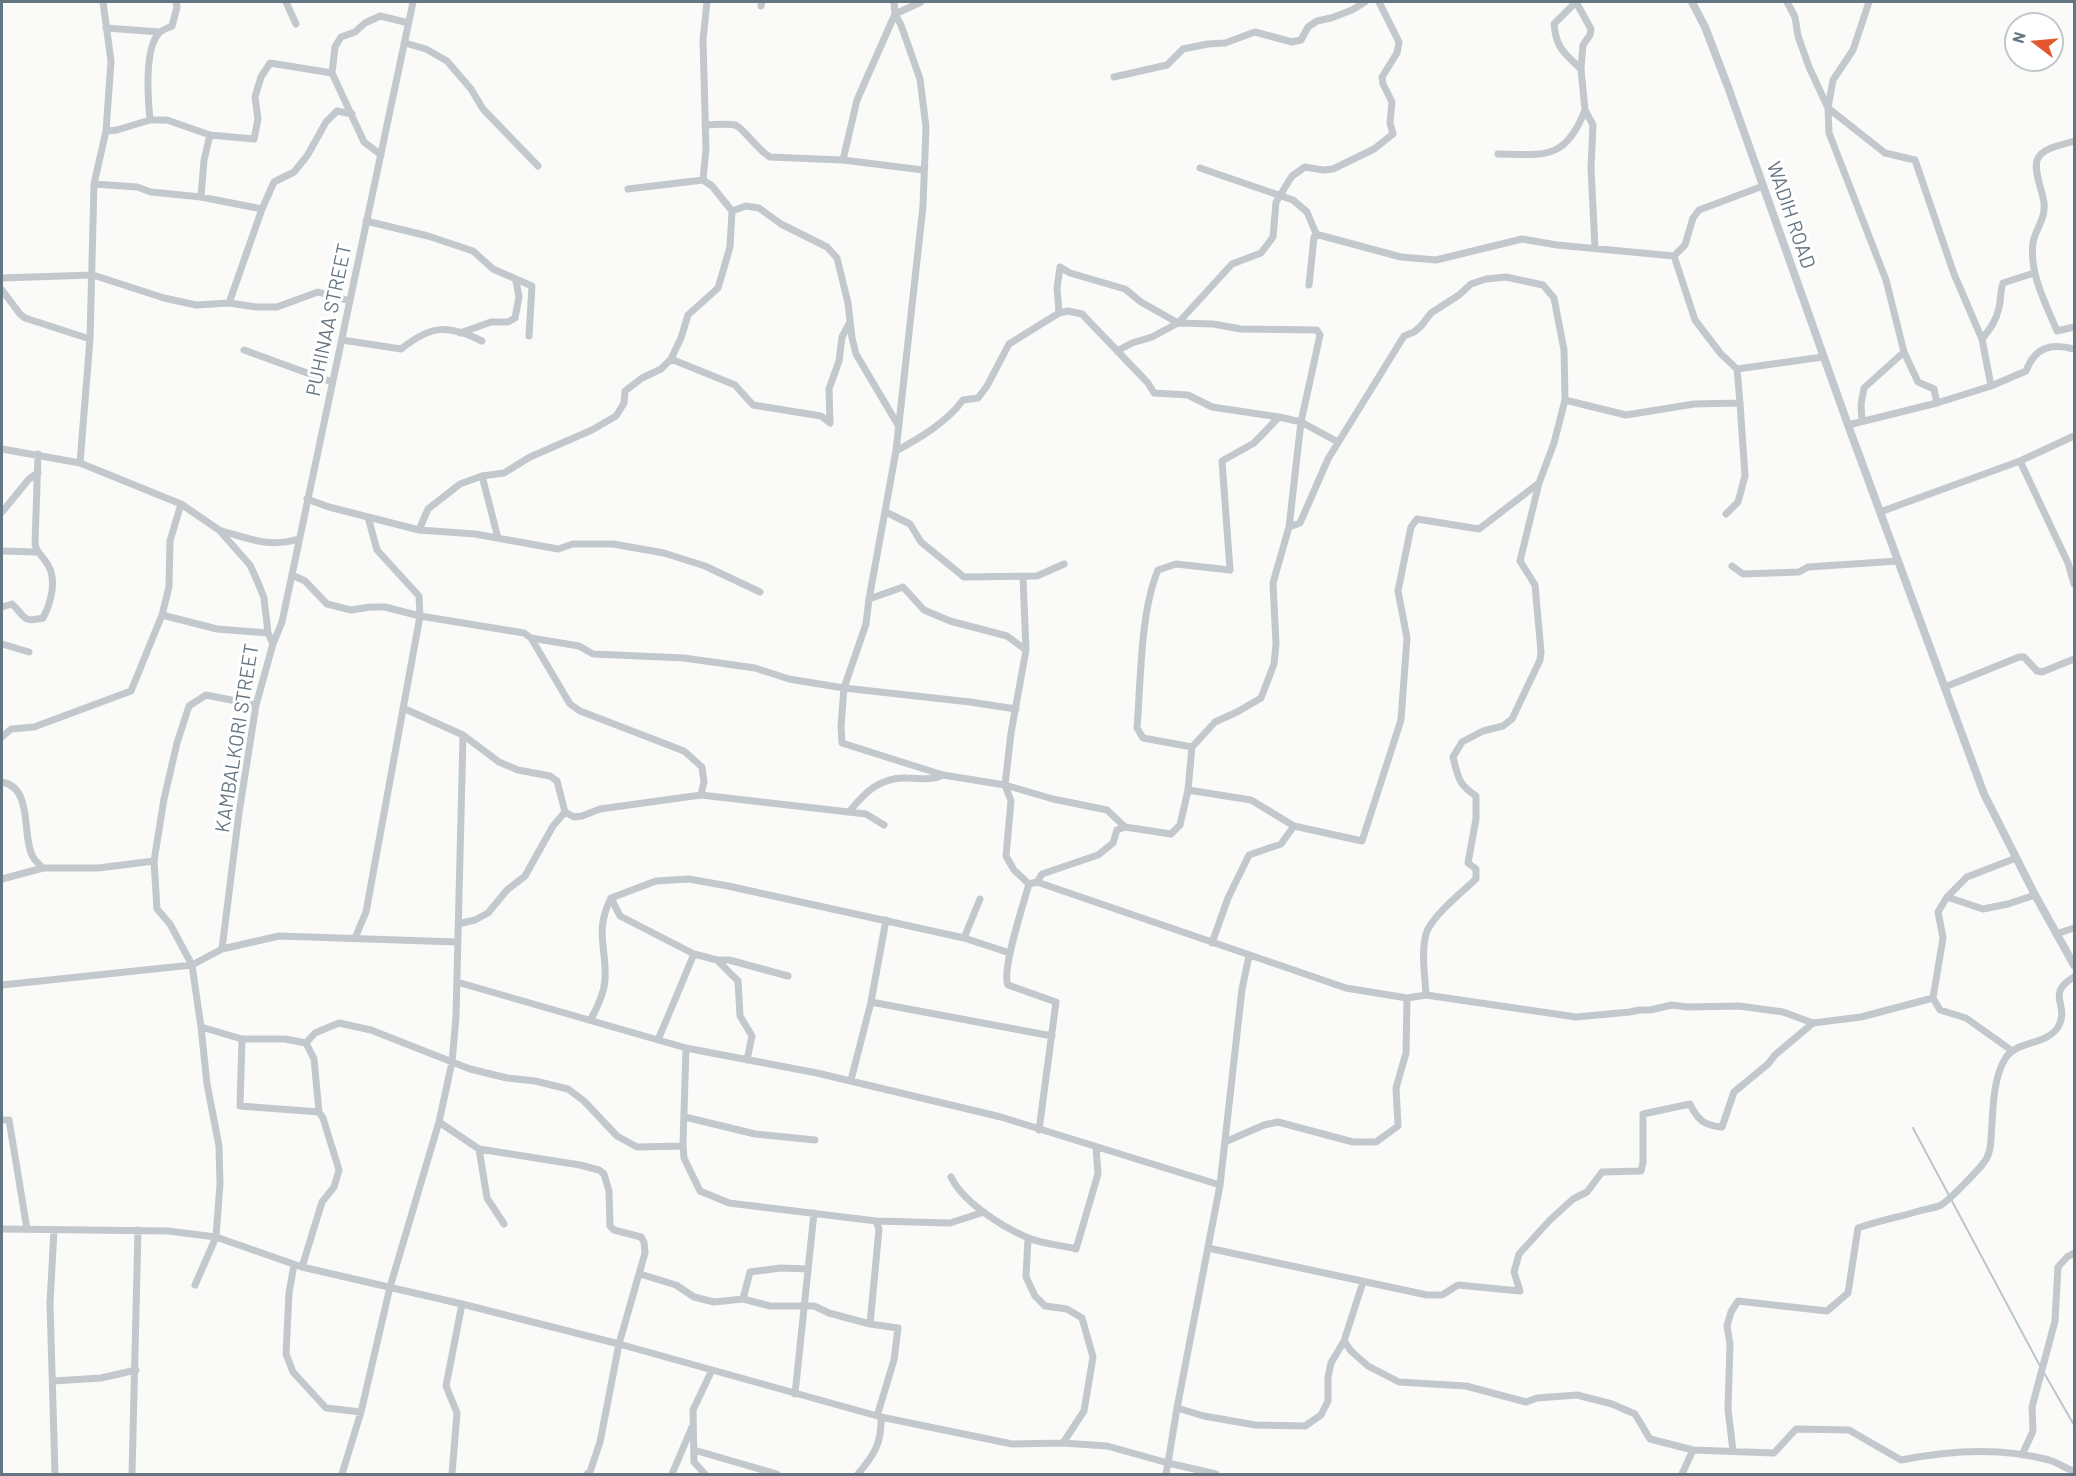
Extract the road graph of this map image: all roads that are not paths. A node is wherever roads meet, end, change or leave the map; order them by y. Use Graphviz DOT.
graph roads {
  1 [pos="104,2"];
  2 [pos="176,2"];
  3 [pos="286,2"];
  4 [pos="413,2"];
  5 [pos="707,2"];
  6 [pos="894,2"];
  7 [pos="921,2"];
  8 [pos="1365,2"];
  9 [pos="1379,2"];
  10 [pos="1576,2"];
  11 [pos="1692,2"];
  12 [pos="1787,2"];
  13 [pos="1869,2"];
  14 [pos="895,14"];
  15 [pos="409,23"];
  16 [pos="296,24"];
  17 [pos="106,28"];
  18 [pos="160,33"];
  19 [pos="405,43"];
  20 [pos="1581,69"];
  21 [pos="332,73"];
  22 [pos="1114,77"];
  23 [pos="1828,108"];
  24 [pos="1585,110"];
  25 [pos="352,114"];
  26 [pos="150,120"];
  27 [pos="705,125"];
  28 [pos="106,131"];
  29 [pos="210,135"];
  30 [pos="2074,141"];
  31 [pos="1498,154"];
  32 [pos="381,155"];
  33 [pos="843,160"];
  34 [pos="538,166"];
  35 [pos="1200,168"];
  36 [pos="923,170"];
  37 [pos="703,180"];
  38 [pos="94,184"];
  39 [pos="1763,186"];
  40 [pos="628,189"];
  41 [pos="1281,195"];
  42 [pos="201,197"];
  43 [pos="262,209"];
  44 [pos="732,211"];
  45 [pos="366,221"];
  46 [pos="1317,236"];
  47 [pos="1595,248"];
  48 [pos="1674,256"];
  49 [pos="2034,273"];
  50 [pos="93,275"];
  51 [pos="2,278"];
  52 [pos="516,281"];
  53 [pos="1309,285"];
  54 [pos="2,290"];
  55 [pos="350,300"];
  56 [pos="229,303"];
  57 [pos="1059,313"];
  58 [pos="850,322"];
  59 [pos="1178,323"];
  60 [pos="2074,327"];
  61 [pos="2057,331"];
  62 [pos="460,333"];
  63 [pos="529,336"];
  64 [pos="90,339"];
  65 [pos="1982,339"];
  66 [pos="342,340"];
  67 [pos="482,341"];
  68 [pos="2058,345"];
  69 [pos="2074,349"];
  70 [pos="244,350"];
  71 [pos="1117,351"];
  72 [pos="1904,352"];
  73 [pos="1823,357"];
  74 [pos="671,359"];
  75 [pos="1737,369"];
  76 [pos="332,382"];
  77 [pos="1991,386"];
  78 [pos="1565,400"];
  79 [pos="1740,403"];
  80 [pos="1937,403"];
  81 [pos="1279,417"];
  82 [pos="1862,421"];
  83 [pos="1301,422"];
  84 [pos="898,425"];
  85 [pos="1848,425"];
  86 [pos="2074,436"];
  87 [pos="1338,442"];
  88 [pos="2,449"];
  89 [pos="896,451"];
  90 [pos="38,454"];
  91 [pos="2020,461"];
  92 [pos="80,463"];
  93 [pos="38,473"];
  94 [pos="482,476"];
  95 [pos="1539,483"];
  96 [pos="307,498"];
  97 [pos="181,504"];
  98 [pos="2,512"];
  99 [pos="886,512"];
  100 [pos="1880,512"];
  101 [pos="1726,514"];
  102 [pos="368,517"];
  103 [pos="1289,527"];
  104 [pos="219,530"];
  105 [pos="419,530"];
  106 [pos="498,538"];
  107 [pos="299,539"];
  108 [pos="2,551"];
  109 [pos="36,552"];
  110 [pos="1898,561"];
  111 [pos="1064,564"];
  112 [pos="1732,566"];
  113 [pos="292,575"];
  114 [pos="1023,577"];
  115 [pos="2074,584"];
  116 [pos="760,592"];
  117 [pos="868,599"];
  118 [pos="2,607"];
  119 [pos="162,615"];
  120 [pos="420,616"];
  121 [pos="267,633"];
  122 [pos="531,638"];
  123 [pos="2,644"];
  124 [pos="273,644"];
  125 [pos="1026,650"];
  126 [pos="29,652"];
  127 [pos="2074,659"];
  128 [pos="1945,687"];
  129 [pos="844,688"];
  130 [pos="256,705"];
  131 [pos="403,708"];
  132 [pos="1016,709"];
  133 [pos="2,723"];
  134 [pos="4,734"];
  135 [pos="463,735"];
  136 [pos="1192,747"];
  137 [pos="943,775"];
  138 [pos="2,782"];
  139 [pos="1005,785"];
  140 [pos="1188,790"];
  141 [pos="701,795"];
  142 [pos="566,812"];
  143 [pos="849,812"];
  144 [pos="884,825"];
  145 [pos="1294,825"];
  146 [pos="1125,827"];
  147 [pos="2016,858"];
  148 [pos="154,861"];
  149 [pos="43,868"];
  150 [pos="2,879"];
  151 [pos="1037,882"];
  152 [pos="1029,884"];
  153 [pos="2035,896"];
  154 [pos="1947,897"];
  155 [pos="611,898"];
  156 [pos="980,899"];
  157 [pos="886,920"];
  158 [pos="458,924"];
  159 [pos="2074,927"];
  160 [pos="2056,934"];
  161 [pos="355,938"];
  162 [pos="964,938"];
  163 [pos="457,942"];
  164 [pos="1212,943"];
  165 [pos="222,949"];
  166 [pos="1010,953"];
  167 [pos="694,954"];
  168 [pos="1249,956"];
  169 [pos="717,960"];
  170 [pos="192,965"];
  171 [pos="2074,965"];
  172 [pos="788,976"];
  173 [pos="2074,977"];
  174 [pos="457,982"];
  175 [pos="2,985"];
  176 [pos="1426,995"];
  177 [pos="1407,998"];
  178 [pos="1933,998"];
  179 [pos="871,1002"];
  180 [pos="591,1020"];
  181 [pos="1813,1023"];
  182 [pos="201,1027"];
  183 [pos="1052,1036"];
  184 [pos="242,1038"];
  185 [pos="658,1040"];
  186 [pos="306,1043"];
  187 [pos="687,1048"];
  188 [pos="2011,1050"];
  189 [pos="747,1060"];
  190 [pos="452,1062"];
  191 [pos="851,1080"];
  192 [pos="319,1112"];
  193 [pos="685,1117"];
  194 [pos="2,1120"];
  195 [pos="439,1122"];
  196 [pos="1039,1130"];
  197 [pos="815,1140"];
  198 [pos="1225,1142"];
  199 [pos="683,1146"];
  200 [pos="1096,1147"];
  201 [pos="479,1149"];
  202 [pos="951,1177"];
  203 [pos="1220,1185"];
  204 [pos="984,1212"];
  205 [pos="814,1213"];
  206 [pos="876,1221"];
  207 [pos="504,1224"];
  208 [pos="2,1229"];
  209 [pos="27,1229"];
  210 [pos="54,1230"];
  211 [pos="138,1230"];
  212 [pos="216,1237"];
  213 [pos="1028,1238"];
  214 [pos="1208,1248"];
  215 [pos="2074,1253"];
  216 [pos="298,1266"];
  217 [pos="808,1269"];
  218 [pos="640,1274"];
  219 [pos="1363,1282"];
  220 [pos="195,1285"];
  221 [pos="390,1287"];
  222 [pos="743,1299"];
  223 [pos="462,1304"];
  224 [pos="804,1306"];
  225 [pos="870,1324"];
  226 [pos="1344,1341"];
  227 [pos="619,1344"];
  228 [pos="136,1370"];
  229 [pos="712,1370"];
  230 [pos="53,1381"];
  231 [pos="795,1394"];
  232 [pos="1177,1408"];
  233 [pos="361,1412"];
  234 [pos="879,1417"];
  235 [pos="693,1424"];
  236 [pos="1063,1443"];
  237 [pos="694,1450"];
  238 [pos="1693,1450"];
  239 [pos="1733,1451"];
  240 [pos="2022,1455"];
  241 [pos="1168,1463"];
  242 [pos="2071,1471"];
  243 [pos="55,1474"];
  244 [pos="132,1474"];
  245 [pos="342,1474"];
  246 [pos="452,1474"];
  247 [pos="587,1474"];
  248 [pos="672,1474"];
  249 [pos="705,1474"];
  250 [pos="777,1474"];
  251 [pos="858,1474"];
  252 [pos="1166,1474"];
  253 [pos="1216,1474"];
  254 [pos="1682,1474"];
  255 [pos="2061,1474"];
  1 -- 17 [label="street"];
  2 -- 18 [label="street"];
  3 -- 16 [label="street"];
  4 -- 15 [label="street, PUHINAA STREET"];
  5 -- 27 [label="street"];
  6 -- 14 [label="street"];
  7 -- 14 [label="street"];
  8 -- 22 [label="street"];
  9 -- 41 [label="street"];
  10 -- 20 [label="street"];
  10 -- 20 [label="street"];
  11 -- 39 [label="street, WADIH ROAD"];
  12 -- 23 [label="street"];
  13 -- 23 [label="street"];
  14 -- 33 [label="street"];
  14 -- 36 [label="street"];
  15 -- 19 [label="street, PUHINAA STREET"];
  15 -- 21 [label="street"];
  17 -- 18 [label="street"];
  17 -- 28 [label="street"];
  18 -- 26 [label="street"];
  19 -- 32 [label="street, PUHINAA STREET"];
  19 -- 34 [label="street"];
  20 -- 24 [label="street"];
  21 -- 25 [label="street"];
  21 -- 29 [label="street"];
  23 -- 65 [label="street"];
  23 -- 72 [label="street"];
  24 -- 31 [label="street"];
  24 -- 47 [label="street"];
  25 -- 32 [label="street"];
  25 -- 43 [label="street"];
  26 -- 28 [label="street"];
  26 -- 29 [label="street"];
  27 -- 33 [label="street"];
  27 -- 37 [label="street"];
  28 -- 38 [label="street"];
  29 -- 42 [label="street"];
  30 -- 49 [label="street"];
  32 -- 45 [label="street, PUHINAA STREET"];
  33 -- 36 [label="street"];
  35 -- 41 [label="street"];
  36 -- 84 [label="street"];
  37 -- 40 [label="street"];
  37 -- 44 [label="street"];
  38 -- 42 [label="street"];
  38 -- 50 [label="street"];
  39 -- 48 [label="street"];
  39 -- 73 [label="street, WADIH ROAD"];
  41 -- 46 [label="street"];
  41 -- 59 [label="street"];
  42 -- 43 [label="street"];
  43 -- 56 [label="street"];
  44 -- 58 [label="street"];
  44 -- 74 [label="street"];
  45 -- 52 [label="street"];
  45 -- 55 [label="street, PUHINAA STREET"];
  46 -- 47 [label="street"];
  46 -- 53 [label="street"];
  47 -- 48 [label="street"];
  48 -- 75 [label="street"];
  49 -- 61 [label="street"];
  49 -- 65 [label="street"];
  50 -- 51 [label="street"];
  50 -- 56 [label="street"];
  50 -- 64 [label="street"];
  52 -- 62 [label="street"];
  52 -- 63 [label="street"];
  54 -- 64 [label="street"];
  55 -- 56 [label="street"];
  55 -- 66 [label="street, PUHINAA STREET"];
  57 -- 59 [label="street"];
  57 -- 71 [label="street"];
  57 -- 89 [label="street"];
  58 -- 74 [label="street"];
  58 -- 84 [label="street"];
  59 -- 71 [label="street"];
  59 -- 83 [label="street"];
  60 -- 61 [label="street"];
  61 -- 68 [label="street"];
  62 -- 66 [label="street"];
  62 -- 67 [label="street"];
  64 -- 92 [label="street"];
  65 -- 77 [label="street"];
  66 -- 76 [label="street, PUHINAA STREET"];
  68 -- 69 [label="street"];
  68 -- 77 [label="street"];
  70 -- 76 [label="street"];
  71 -- 81 [label="street"];
  72 -- 80 [label="street"];
  72 -- 82 [label="street"];
  73 -- 75 [label="street"];
  73 -- 85 [label="street, WADIH ROAD"];
  74 -- 94 [label="street"];
  75 -- 79 [label="street"];
  76 -- 96 [label="street, PUHINAA STREET"];
  77 -- 80 [label="street"];
  78 -- 79 [label="street"];
  78 -- 87 [label="street"];
  78 -- 95 [label="street"];
  79 -- 101 [label="street"];
  80 -- 82 [label="street"];
  81 -- 83 [label="street"];
  81 -- 136 [label="street"];
  82 -- 85 [label="street"];
  83 -- 87 [label="street"];
  83 -- 103 [label="street"];
  84 -- 89 [label="street"];
  85 -- 100 [label="street, WADIH ROAD"];
  86 -- 91 [label="street"];
  87 -- 103 [label="street"];
  88 -- 90 [label="street, KAMBALKORI STREET"];
  89 -- 99 [label="street"];
  90 -- 92 [label="street, KAMBALKORI STREET"];
  90 -- 93 [label="street"];
  91 -- 100 [label="street"];
  91 -- 115 [label="street"];
  92 -- 97 [label="street, KAMBALKORI STREET"];
  93 -- 98 [label="street"];
  93 -- 109 [label="street"];
  94 -- 105 [label="street"];
  94 -- 106 [label="street"];
  95 -- 145 [label="street"];
  95 -- 176 [label="street"];
  96 -- 102 [label="street"];
  96 -- 107 [label="street, PUHINAA STREET"];
  97 -- 104 [label="street, KAMBALKORI STREET"];
  97 -- 119 [label="street"];
  99 -- 114 [label="street"];
  99 -- 117 [label="street"];
  100 -- 110 [label="street, WADIH ROAD"];
  102 -- 105 [label="street"];
  102 -- 120 [label="street"];
  103 -- 136 [label="street"];
  104 -- 107 [label="street"];
  104 -- 121 [label="street, KAMBALKORI STREET"];
  105 -- 106 [label="street"];
  106 -- 116 [label="street"];
  107 -- 113 [label="street, PUHINAA STREET"];
  108 -- 109 [label="street"];
  109 -- 118 [label="street"];
  110 -- 112 [label="street"];
  110 -- 128 [label="street, WADIH ROAD"];
  111 -- 114 [label="street"];
  113 -- 120 [label="street"];
  113 -- 124 [label="street, PUHINAA STREET"];
  114 -- 125 [label="street"];
  117 -- 125 [label="street"];
  117 -- 129 [label="street"];
  119 -- 121 [label="street"];
  119 -- 134 [label="street"];
  120 -- 122 [label="street"];
  120 -- 131 [label="street"];
  121 -- 124 [label="street, KAMBALKORI STREET"];
  122 -- 129 [label="street"];
  122 -- 141 [label="street"];
  123 -- 126 [label="street"];
  124 -- 130 [label="street, KAMBALKORI STREET"];
  125 -- 132 [label="street"];
  127 -- 128 [label="street"];
  128 -- 147 [label="street, WADIH ROAD"];
  129 -- 132 [label="street"];
  129 -- 137 [label="street"];
  130 -- 148 [label="street"];
  130 -- 165 [label="street, KAMBALKORI STREET"];
  131 -- 135 [label="street"];
  131 -- 161 [label="street"];
  132 -- 139 [label="street"];
  133 -- 134 [label="street"];
  135 -- 142 [label="street"];
  135 -- 158 [label="street"];
  136 -- 140 [label="street"];
  137 -- 139 [label="street"];
  137 -- 143 [label="street"];
  138 -- 149 [label="street"];
  139 -- 146 [label="street"];
  139 -- 152 [label="street"];
  140 -- 145 [label="street"];
  140 -- 146 [label="street"];
  141 -- 142 [label="street"];
  141 -- 143 [label="street"];
  142 -- 158 [label="street"];
  143 -- 144 [label="street"];
  145 -- 164 [label="street"];
  146 -- 151 [label="street"];
  147 -- 153 [label="street, WADIH ROAD"];
  147 -- 154 [label="street"];
  148 -- 149 [label="street"];
  148 -- 170 [label="street"];
  149 -- 150 [label="street"];
  151 -- 152 [label="street"];
  151 -- 164 [label="street"];
  152 -- 166 [label="street"];
  153 -- 154 [label="street"];
  153 -- 160 [label="street, WADIH ROAD"];
  154 -- 178 [label="street"];
  155 -- 157 [label="street"];
  155 -- 167 [label="street"];
  155 -- 180 [label="street"];
  156 -- 162 [label="street"];
  157 -- 162 [label="street"];
  157 -- 179 [label="street"];
  158 -- 163 [label="street"];
  159 -- 160 [label="street"];
  160 -- 171 [label="street, WADIH ROAD"];
  161 -- 163 [label="street"];
  161 -- 165 [label="street"];
  162 -- 166 [label="street"];
  163 -- 174 [label="street"];
  164 -- 168 [label="street"];
  165 -- 170 [label="street"];
  166 -- 183 [label="street"];
  167 -- 169 [label="street"];
  167 -- 185 [label="street"];
  168 -- 177 [label="street"];
  168 -- 198 [label="street"];
  169 -- 172 [label="street"];
  169 -- 189 [label="street"];
  170 -- 175 [label="street"];
  170 -- 182 [label="street"];
  173 -- 188 [label="street"];
  174 -- 180 [label="street"];
  174 -- 190 [label="street"];
  176 -- 177 [label="street"];
  176 -- 181 [label="street"];
  177 -- 198 [label="street"];
  178 -- 181 [label="street"];
  178 -- 188 [label="street"];
  179 -- 183 [label="street"];
  179 -- 191 [label="street"];
  180 -- 185 [label="street"];
  181 -- 219 [label="street"];
  182 -- 184 [label="street"];
  182 -- 212 [label="street"];
  183 -- 196 [label="street"];
  184 -- 186 [label="street"];
  184 -- 192 [label="street"];
  185 -- 187 [label="street"];
  186 -- 190 [label="street"];
  186 -- 192 [label="street"];
  187 -- 189 [label="street"];
  187 -- 193 [label="street"];
  188 -- 239 [label="street"];
  189 -- 191 [label="street"];
  190 -- 195 [label="street"];
  190 -- 199 [label="street"];
  191 -- 196 [label="street"];
  192 -- 216 [label="street"];
  193 -- 197 [label="street"];
  193 -- 199 [label="street"];
  194 -- 209 [label="street"];
  195 -- 201 [label="street"];
  195 -- 221 [label="street"];
  196 -- 200 [label="street"];
  198 -- 203 [label="street"];
  199 -- 205 [label="street"];
  200 -- 203 [label="street"];
  200 -- 213 [label="street"];
  201 -- 207 [label="street"];
  201 -- 218 [label="street"];
  202 -- 204 [label="street"];
  203 -- 214 [label="street"];
  204 -- 206 [label="street"];
  204 -- 213 [label="street"];
  205 -- 206 [label="street"];
  205 -- 217 [label="street"];
  206 -- 225 [label="street"];
  208 -- 209 [label="street"];
  209 -- 210 [label="street"];
  210 -- 211 [label="street"];
  210 -- 230 [label="street"];
  211 -- 212 [label="street"];
  211 -- 228 [label="street"];
  212 -- 216 [label="street"];
  212 -- 220 [label="street"];
  213 -- 236 [label="street"];
  214 -- 219 [label="street"];
  214 -- 232 [label="street"];
  215 -- 240 [label="street"];
  216 -- 221 [label="street"];
  216 -- 233 [label="street"];
  217 -- 222 [label="street"];
  217 -- 224 [label="street"];
  218 -- 222 [label="street"];
  218 -- 227 [label="street"];
  219 -- 226 [label="street"];
  221 -- 223 [label="street"];
  221 -- 233 [label="street"];
  222 -- 224 [label="street"];
  223 -- 227 [label="street"];
  223 -- 246 [label="street"];
  224 -- 225 [label="street"];
  224 -- 231 [label="street"];
  225 -- 234 [label="street"];
  226 -- 232 [label="street"];
  226 -- 238 [label="street"];
  227 -- 229 [label="street"];
  227 -- 247 [label="street"];
  228 -- 230 [label="street"];
  228 -- 244 [label="street"];
  229 -- 231 [label="street"];
  229 -- 235 [label="street"];
  230 -- 243 [label="street"];
  231 -- 234 [label="street"];
  232 -- 241 [label="street"];
  233 -- 245 [label="street"];
  234 -- 236 [label="street"];
  234 -- 251 [label="street"];
  235 -- 237 [label="street"];
  235 -- 248 [label="street"];
  236 -- 241 [label="street"];
  237 -- 249 [label="street"];
  237 -- 250 [label="street"];
  238 -- 239 [label="street"];
  238 -- 254 [label="street"];
  239 -- 240 [label="street"];
  240 -- 242 [label="street"];
  241 -- 252 [label="street"];
  241 -- 253 [label="street"];
  242 -- 255 [label="street"];
}
